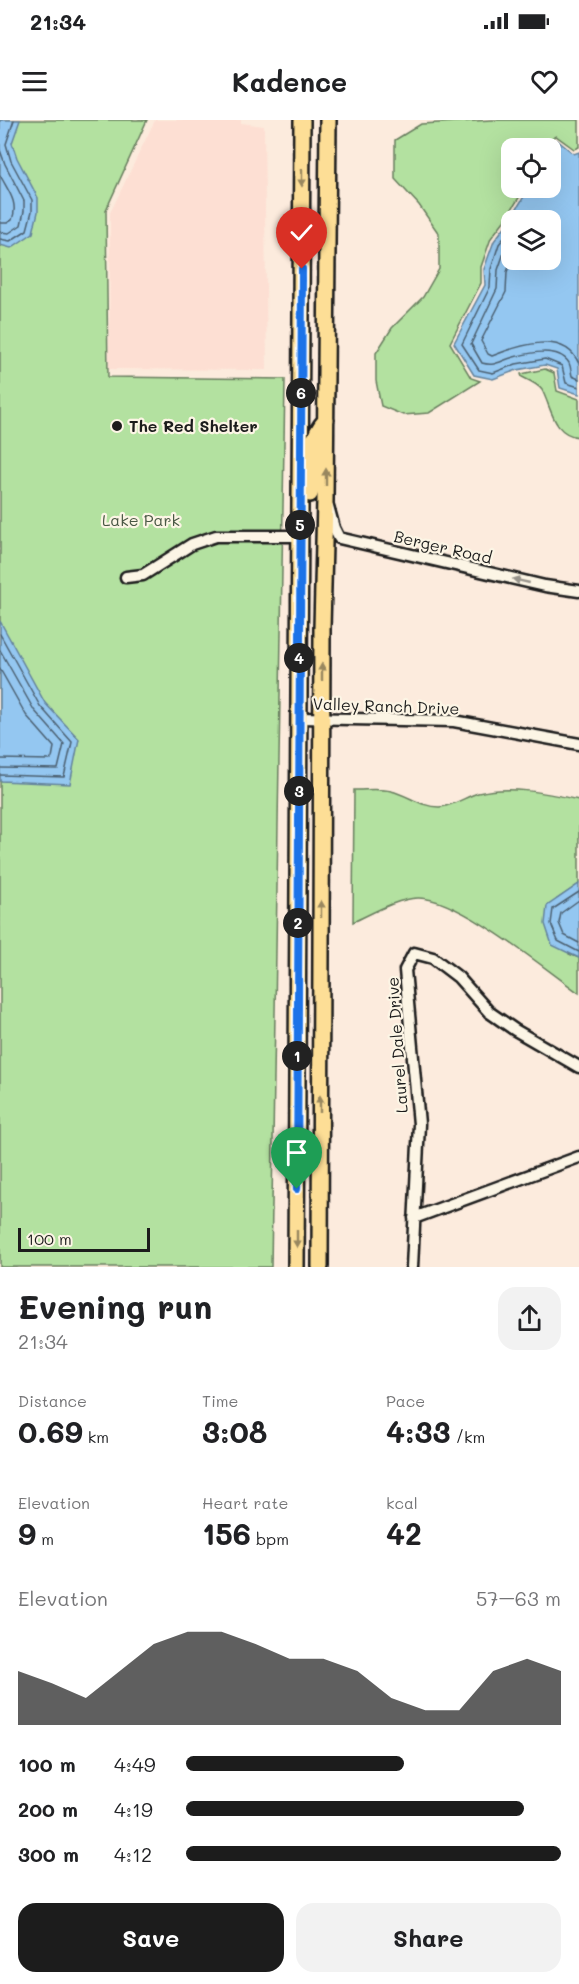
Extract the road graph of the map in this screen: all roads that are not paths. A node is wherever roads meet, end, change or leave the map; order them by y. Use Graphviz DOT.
graph roads {
  1 [pos="302,120"];
  2 [pos="328,120"];
  3 [pos="326,420"];
  4 [pos="326,500"];
  5 [pos="300,536"];
  6 [pos="126,577"];
  7 [pos="579,591"];
  8 [pos="322,629"];
  9 [pos="299,718"];
  10 [pos="322,719"];
  11 [pos="579,744"];
  12 [pos="579,1067"];
  13 [pos="579,1157"];
  14 [pos="414,1218"];
  15 [pos="297,1267"];
  16 [pos="320,1267"];
  17 [pos="412,1267"];
  1 -- 5 [label="main road, one-way"];
  2 -- 3 [label="main road"];
  4 -- 3 [label="main road, one-way"];
  3 -- 5 [label="main road"];
  7 -- 4 [label="street, Berger Road, one-way"];
  4 -- 8 [label="main road"];
  5 -- 6 [label="street"];
  5 -- 8 [label="main road"];
  5 -- 9 [label="main road"];
  10 -- 8 [label="main road, one-way"];
  9 -- 10 [label="street, Valley Ranch Drive"];
  9 -- 15 [label="main road, one-way"];
  10 -- 11 [label="street, Valley Ranch Drive"];
  16 -- 10 [label="main road, one-way"];
  12 -- 14 [label="street, Laurel Dale Drive"];
  13 -- 14 [label="street"];
  14 -- 17 [label="street, Laurel Dale Drive"];
}
